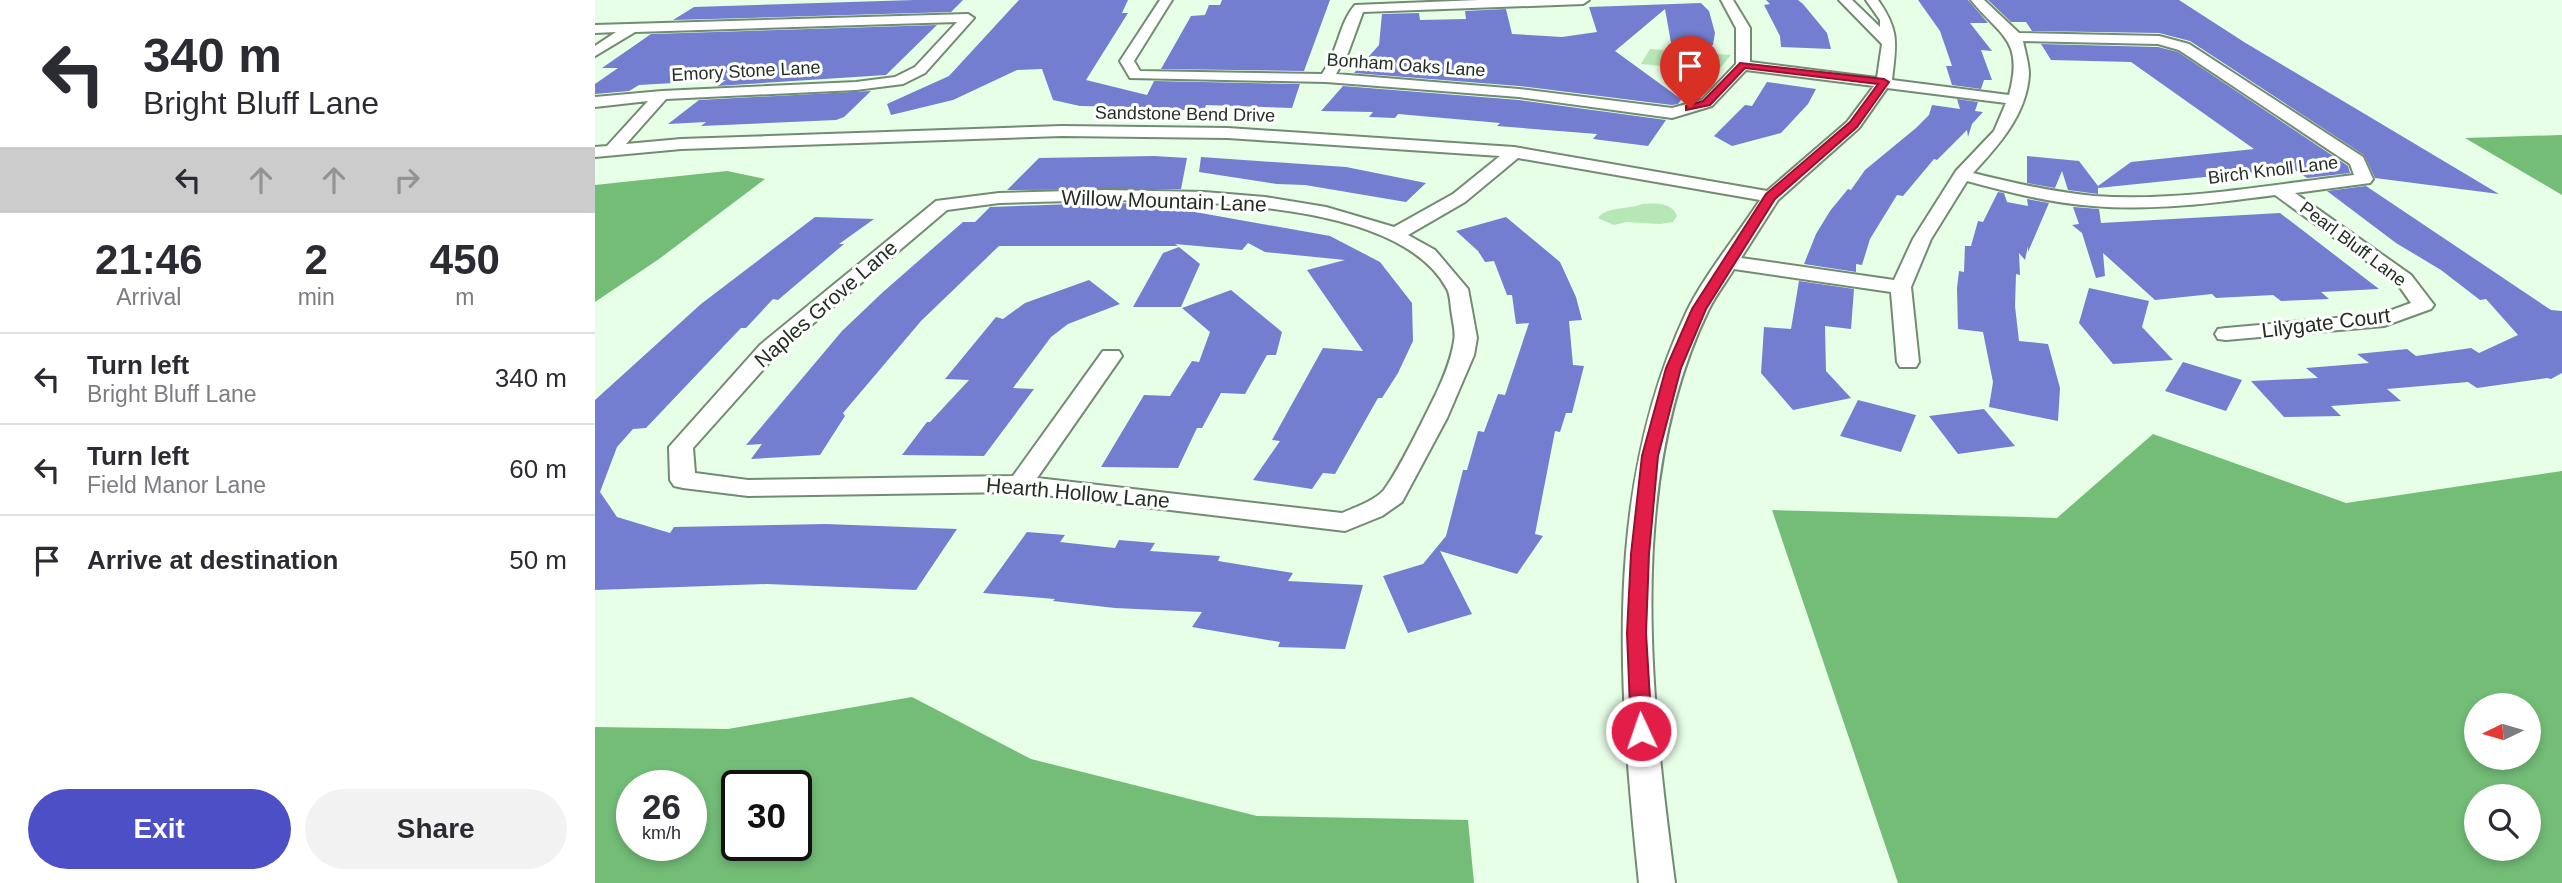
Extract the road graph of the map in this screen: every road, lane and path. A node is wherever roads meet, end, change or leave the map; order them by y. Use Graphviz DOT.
graph roads {
  1 [pos="1165,0"];
  2 [pos="1583,0"];
  3 [pos="1727,0"];
  4 [pos="1845,0"];
  5 [pos="1872,0"];
  6 [pos="1976,0"];
  7 [pos="1542,6"];
  8 [pos="883,7"];
  9 [pos="865,21"];
  10 [pos="632,28"];
  11 [pos="595,29"];
  12 [pos="2015,37"];
  13 [pos="1889,43"];
  14 [pos="595,52"];
  15 [pos="1743,65"];
  16 [pos="1326,78"];
  17 [pos="1884,82"];
  18 [pos="662,95"];
  19 [pos="2015,100"];
  20 [pos="595,102"];
  21 [pos="604,151"];
  22 [pos="1514,152"];
  23 [pos="1962,175"];
  24 [pos="2278,189"];
  25 [pos="1770,197"];
  26 [pos="941,205"];
  27 [pos="1396,233"];
  28 [pos="1729,262"];
  29 [pos="1901,287"];
  30 [pos="2424,305"];
  31 [pos="2226,334"];
  32 [pos="1111,356"];
  33 [pos="1908,362"];
  34 [pos="683,480"];
  35 [pos="1020,484"];
  36 [pos="1345,522"];
  37 [pos="1657,883"];
  1 -- 16 [label="street, Bonham Oaks Lane"];
  2 -- 7 [label="street"];
  3 -- 15 [label="street"];
  4 -- 13 [label="street"];
  5 -- 13 [label="street"];
  6 -- 12 [label="street"];
  7 -- 16 [label="street"];
  8 -- 9 [label="street"];
  9 -- 10 [label="street"];
  9 -- 18 [label="street, Emory Stone Lane"];
  10 -- 11 [label="street"];
  10 -- 14 [label="street"];
  12 -- 19 [label="street"];
  12 -- 24 [label="street, Birch Knoll Lane"];
  13 -- 17 [label="street"];
  15 -- 16 [label="street, Bonham Oaks Lane"];
  15 -- 17 [label="street"];
  17 -- 19 [label="street"];
  17 -- 25 [label="street"];
  18 -- 20 [label="street, Emory Stone Lane"];
  18 -- 21 [label="street"];
  19 -- 23 [label="street"];
  21 -- 22 [label="street, Sandstone Bend Drive"];
  22 -- 25 [label="street, Sandstone Bend Drive"];
  22 -- 27 [label="street"];
  23 -- 24 [label="street, Birch Knoll Lane"];
  23 -- 29 [label="street"];
  24 -- 30 [label="street, Pearl Bluff Lane"];
  25 -- 28 [label="street"];
  26 -- 27 [label="street, Willow Mountain Lane"];
  26 -- 34 [label="street, Naples Grove Lane"];
  27 -- 36 [label="street, Willow Mountain Lane"];
  28 -- 29 [label="street"];
  28 -- 37 [label="street"];
  29 -- 33 [label="street"];
  30 -- 31 [label="street, Lilygate Court"];
  32 -- 35 [label="street"];
  34 -- 35 [label="street, Hearth Hollow Lane"];
  35 -- 36 [label="street, Hearth Hollow Lane"];
}
